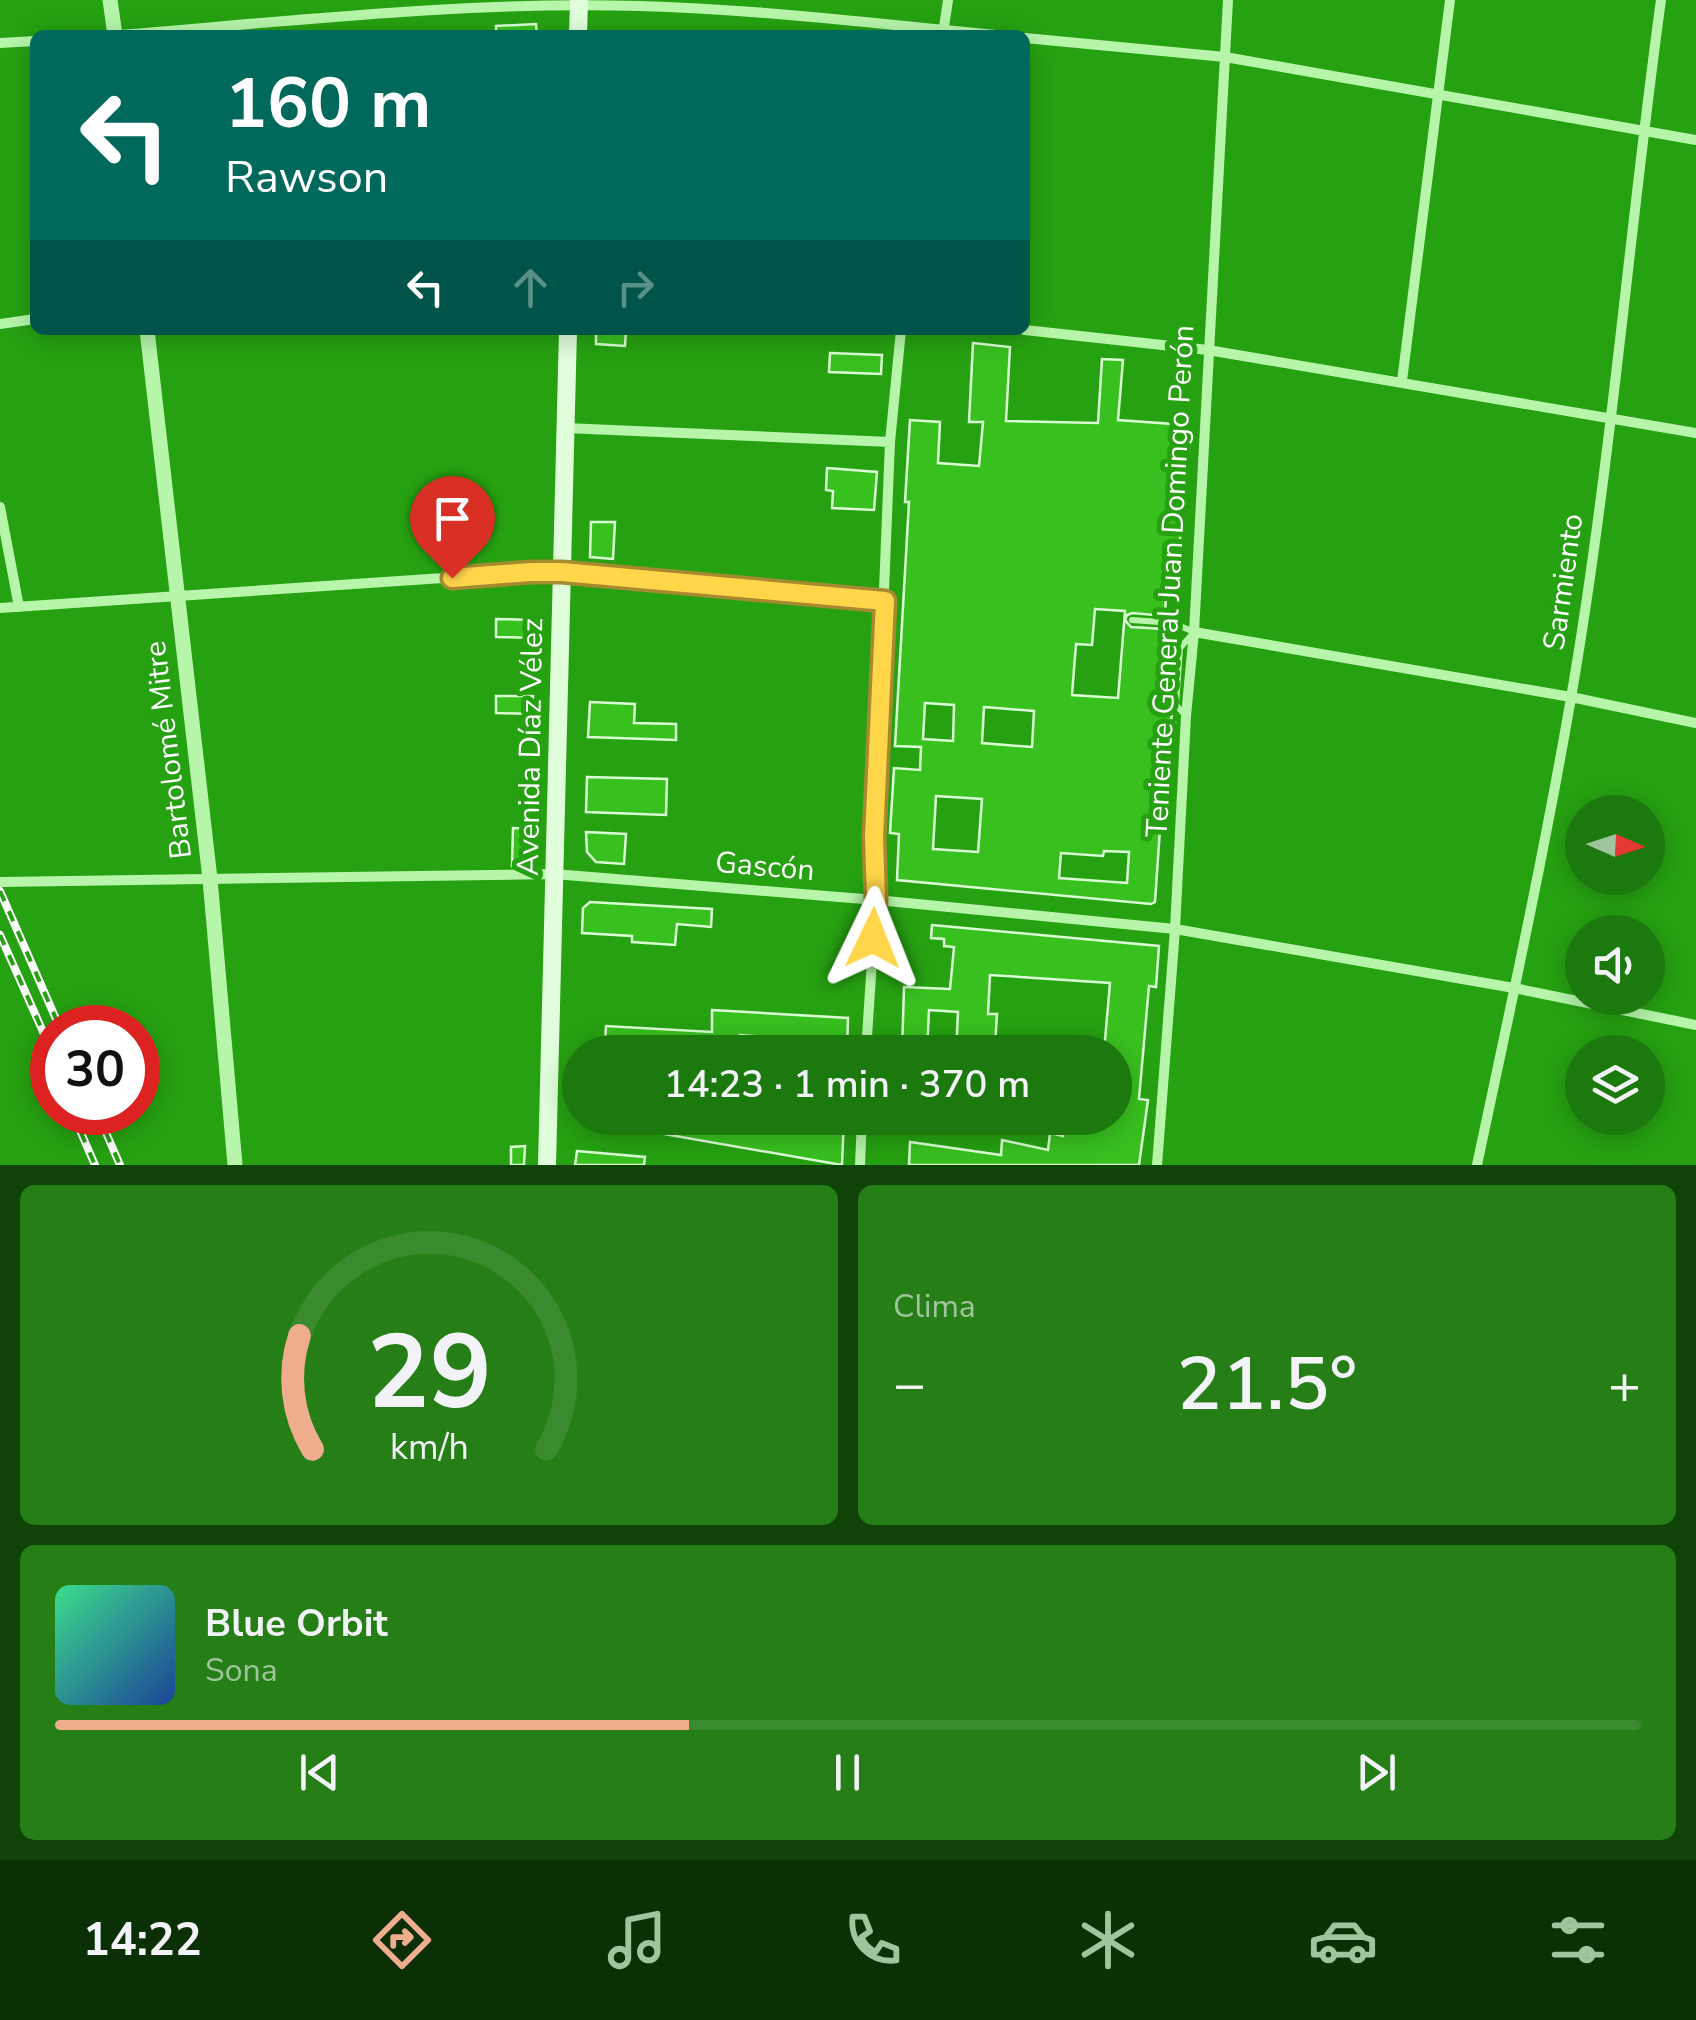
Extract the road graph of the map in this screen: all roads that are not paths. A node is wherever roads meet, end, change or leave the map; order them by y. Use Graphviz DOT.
graph roads {
  1 [pos="110,0"];
  2 [pos="948,0"];
  3 [pos="1228,0"];
  4 [pos="1450,0"];
  5 [pos="1660,0"];
  6 [pos="579,3"];
  7 [pos="117,30"];
  8 [pos="182,30"];
  9 [pos="578,30"];
  10 [pos="922,30"];
  11 [pos="943,30"];
  12 [pos="1030,38"];
  13 [pos="30,41"];
  14 [pos="0,44"];
  15 [pos="1225,57"];
  16 [pos="1437,95"];
  17 [pos="1643,131"];
  18 [pos="1696,140"];
  19 [pos="30,320"];
  20 [pos="0,324"];
  21 [pos="1030,331"];
  22 [pos="148,335"];
  23 [pos="568,335"];
  24 [pos="901,335"];
  25 [pos="1208,350"];
  26 [pos="1402,382"];
  27 [pos="1612,419"];
  28 [pos="564,428"];
  29 [pos="1696,433"];
  30 [pos="890,442"];
  31 [pos="0,507"];
  32 [pos="562,572"];
  33 [pos="177,597"];
  34 [pos="885,601"];
  35 [pos="20,607"];
  36 [pos="0,608"];
  37 [pos="1132,620"];
  38 [pos="1194,632"];
  39 [pos="1571,697"];
  40 [pos="1696,723"];
  41 [pos="554,874"];
  42 [pos="210,880"];
  43 [pos="4,882"];
  44 [pos="876,900"];
  45 [pos="1175,929"];
  46 [pos="1514,988"];
  47 [pos="1696,1025"];
  48 [pos="867,1035"];
  49 [pos="861,1135"];
  50 [pos="235,1165"];
  51 [pos="547,1165"];
  52 [pos="860,1165"];
  53 [pos="1157,1165"];
  54 [pos="1478,1165"];
  1 -- 7 [label="street"];
  2 -- 11 [label="street"];
  3 -- 15 [label="street, Teniente General Juan Domingo Perón"];
  4 -- 16 [label="street"];
  5 -- 17 [label="street, Sarmiento"];
  6 -- 8 [label="street"];
  6 -- 9 [label="main road"];
  6 -- 10 [label="street"];
  12 -- 15 [label="street"];
  13 -- 14 [label="street"];
  15 -- 16 [label="street"];
  15 -- 25 [label="street, Teniente General Juan Domingo Perón"];
  16 -- 17 [label="street"];
  16 -- 26 [label="street"];
  17 -- 18 [label="street"];
  17 -- 27 [label="street, Sarmiento"];
  19 -- 20 [label="street"];
  21 -- 25 [label="street"];
  22 -- 33 [label="street, Bartolomé Mitre"];
  23 -- 28 [label="main road, Avenida Díaz Vélez"];
  24 -- 30 [label="street"];
  25 -- 26 [label="street"];
  25 -- 38 [label="street, Teniente General Juan Domingo Perón"];
  26 -- 27 [label="street"];
  27 -- 29 [label="street"];
  27 -- 39 [label="street, Sarmiento"];
  28 -- 30 [label="street"];
  28 -- 32 [label="main road, Avenida Díaz Vélez"];
  30 -- 34 [label="street"];
  31 -- 35 [label="street"];
  32 -- 33 [label="street"];
  32 -- 34 [label="street"];
  32 -- 41 [label="main road, Avenida Díaz Vélez"];
  33 -- 35 [label="street"];
  33 -- 42 [label="street, Bartolomé Mitre"];
  34 -- 44 [label="street"];
  35 -- 36 [label="street"];
  37 -- 38 [label="lane"];
  38 -- 39 [label="street"];
  38 -- 45 [label="street, Teniente General Juan Domingo Perón"];
  39 -- 40 [label="street"];
  39 -- 46 [label="street, Sarmiento"];
  41 -- 42 [label="street, Gascón"];
  41 -- 44 [label="street, Gascón"];
  41 -- 51 [label="main road, Avenida Díaz Vélez"];
  42 -- 43 [label="street, Gascón"];
  42 -- 50 [label="street, Bartolomé Mitre"];
  44 -- 45 [label="street, Gascón"];
  44 -- 48 [label="street"];
  45 -- 46 [label="street, Gascón"];
  45 -- 53 [label="street, Teniente General Juan Domingo Perón"];
  46 -- 47 [label="street, Gascón"];
  46 -- 54 [label="street, Sarmiento"];
  49 -- 52 [label="street"];
}
